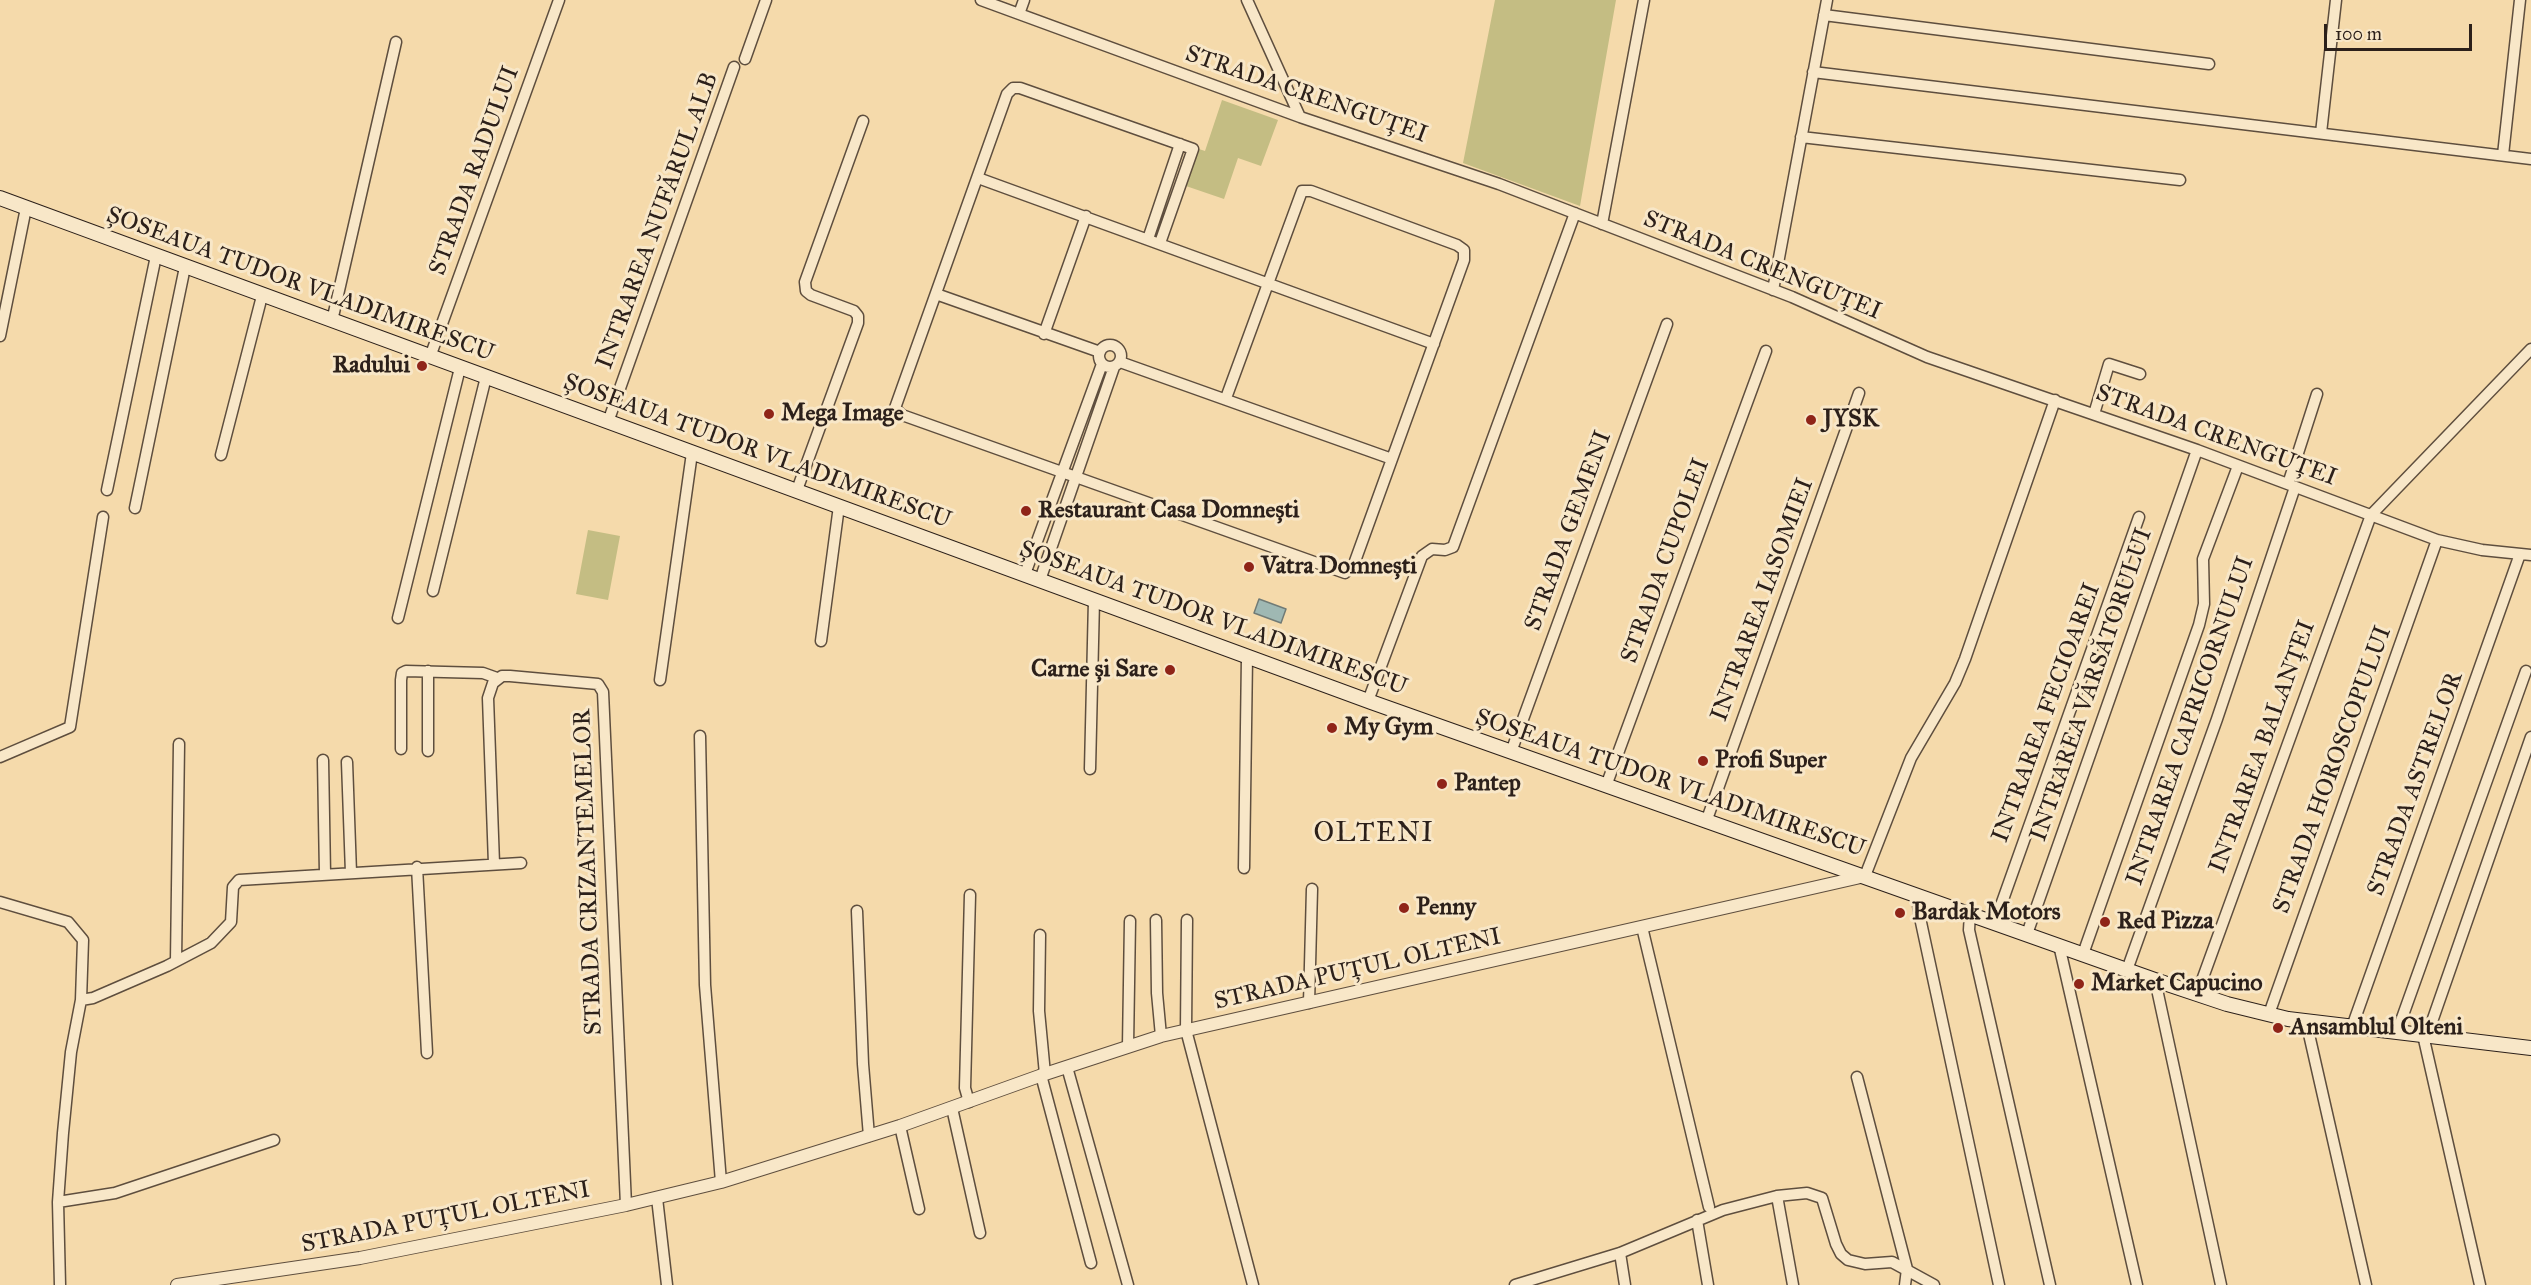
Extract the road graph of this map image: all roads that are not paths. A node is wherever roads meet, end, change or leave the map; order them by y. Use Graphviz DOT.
graph roads {
  1 [pos="559,0"];
  2 [pos="766,0"];
  3 [pos="981,0"];
  4 [pos="1024,0"];
  5 [pos="1247,0"];
  6 [pos="1644,0"];
  7 [pos="1827,0"];
  8 [pos="2336,0"];
  9 [pos="2520,0"];
  10 [pos="1019,14"];
  11 [pos="1824,15"];
  12 [pos="396,42"];
  13 [pos="746,59"];
  14 [pos="2209,64"];
  15 [pos="734,67"];
  16 [pos="1814,72"];
  17 [pos="1300,117"];
  18 [pos="863,120"];
  19 [pos="2321,133"];
  20 [pos="1802,137"];
  21 [pos="1180,144"];
  22 [pos="2503,155"];
  23 [pos="2531,159"];
  24 [pos="978,178"];
  25 [pos="2180,180"];
  26 [pos="0,198"];
  27 [pos="26,208"];
  28 [pos="1575,213"];
  29 [pos="1086,216"];
  30 [pos="1602,224"];
  31 [pos="1148,239"];
  32 [pos="1160,243"];
  33 [pos="156,256"];
  34 [pos="185,267"];
  35 [pos="1268,283"];
  36 [pos="1773,290"];
  37 [pos="936,294"];
  38 [pos="262,296"];
  39 [pos="332,321"];
  40 [pos="1667,324"];
  41 [pos="1044,334"];
  42 [pos="0,336"];
  43 [pos="1434,344"];
  44 [pos="2531,349"];
  45 [pos="1766,351"];
  46 [pos="1100,352"];
  47 [pos="430,357"];
  48 [pos="1102,364"];
  49 [pos="1117,365"];
  50 [pos="460,368"];
  51 [pos="2140,374"];
  52 [pos="486,377"];
  53 [pos="1859,393"];
  54 [pos="2317,394"];
  55 [pos="1226,398"];
  56 [pos="2055,400"];
  57 [pos="2094,414"];
  58 [pos="1081,419"];
  59 [pos="608,422"];
  60 [pos="1095,424"];
  61 [pos="2197,450"];
  62 [pos="692,453"];
  63 [pos="221,455"];
  64 [pos="1392,459"];
  65 [pos="2238,466"];
  66 [pos="1062,472"];
  67 [pos="1076,477"];
  68 [pos="2291,485"];
  69 [pos="107,490"];
  70 [pos="797,490"];
  71 [pos="838,506"];
  72 [pos="135,508"];
  73 [pos="2371,515"];
  74 [pos="103,517"];
  75 [pos="2139,517"];
  76 [pos="2437,540"];
  77 [pos="2525,555"];
  78 [pos="1025,574"];
  79 [pos="1041,580"];
  80 [pos="433,591"];
  81 [pos="1094,600"];
  82 [pos="398,618"];
  83 [pos="821,640"];
  84 [pos="1247,657"];
  85 [pos="2526,670"];
  86 [pos="428,671"];
  87 [pos="497,678"];
  88 [pos="660,680"];
  89 [pos="1368,700"];
  90 [pos="700,736"];
  91 [pos="2531,737"];
  92 [pos="179,744"];
  93 [pos="402,749"];
  94 [pos="428,752"];
  95 [pos="1511,752"];
  96 [pos="0,757"];
  97 [pos="323,760"];
  98 [pos="347,762"];
  99 [pos="1090,769"];
  100 [pos="1606,786"];
  101 [pos="1706,822"];
  102 [pos="520,862"];
  103 [pos="494,864"];
  104 [pos="417,867"];
  105 [pos="1244,868"];
  106 [pos="351,873"];
  107 [pos="325,874"];
  108 [pos="1865,876"];
  109 [pos="1312,889"];
  110 [pos="970,895"];
  111 [pos="1917,895"];
  112 [pos="0,902"];
  113 [pos="856,911"];
  114 [pos="1970,914"];
  115 [pos="1156,920"];
  116 [pos="1188,920"];
  117 [pos="1130,921"];
  118 [pos="1995,922"];
  119 [pos="1642,927"];
  120 [pos="2027,933"];
  121 [pos="1040,935"];
  122 [pos="2059,945"];
  123 [pos="2083,954"];
  124 [pos="176,961"];
  125 [pos="2127,970"];
  126 [pos="2155,980"];
  127 [pos="2197,994"];
  128 [pos="81,1000"];
  129 [pos="1309,1003"];
  130 [pos="2269,1014"];
  131 [pos="2306,1021"];
  132 [pos="2352,1027"];
  133 [pos="1186,1030"];
  134 [pos="2397,1032"];
  135 [pos="2425,1035"];
  136 [pos="1161,1036"];
  137 [pos="1128,1046"];
  138 [pos="2531,1048"];
  139 [pos="427,1053"];
  140 [pos="1067,1067"];
  141 [pos="1043,1074"];
  142 [pos="1857,1077"];
  143 [pos="969,1102"];
  144 [pos="952,1108"];
  145 [pos="900,1126"];
  146 [pos="869,1136"];
  147 [pos="274,1140"];
  148 [pos="721,1182"];
  149 [pos="1777,1196"];
  150 [pos="657,1198"];
  151 [pos="58,1202"];
  152 [pos="626,1205"];
  153 [pos="1708,1207"];
  154 [pos="919,1209"];
  155 [pos="1697,1220"];
  156 [pos="980,1233"];
  157 [pos="1620,1252"];
  158 [pos="1091,1263"];
  159 [pos="1907,1269"];
  160 [pos="60,1285"];
  161 [pos="177,1285"];
  162 [pos="667,1285"];
  163 [pos="1128,1285"];
  164 [pos="1253,1285"];
  165 [pos="1517,1285"];
  166 [pos="1625,1285"];
  167 [pos="1708,1285"];
  168 [pos="1793,1285"];
  169 [pos="1905,1285"];
  170 [pos="1934,1285"];
  171 [pos="1999,1285"];
  172 [pos="2050,1285"];
  173 [pos="2137,1285"];
  174 [pos="2221,1285"];
  175 [pos="2366,1285"];
  176 [pos="2480,1285"];
  1 -- 47 [label="street, STRADA RADULUI"];
  2 -- 13 [label="street"];
  3 -- 10 [label="street, STRADA CRENGUȚEI"];
  4 -- 10 [label="street"];
  5 -- 17 [label="street"];
  6 -- 30 [label="street"];
  7 -- 11 [label="street"];
  8 -- 19 [label="street"];
  9 -- 22 [label="street"];
  10 -- 17 [label="street, STRADA CRENGUȚEI"];
  11 -- 14 [label="street"];
  11 -- 16 [label="street"];
  12 -- 39 [label="street"];
  15 -- 59 [label="street, INTRAREA NUFĂRUL ALB"];
  16 -- 19 [label="street"];
  16 -- 20 [label="street"];
  17 -- 28 [label="street, STRADA CRENGUȚEI"];
  18 -- 70 [label="street"];
  19 -- 22 [label="street"];
  20 -- 25 [label="street"];
  20 -- 36 [label="street"];
  21 -- 24 [label="street"];
  21 -- 31 [label="street"];
  21 -- 32 [label="street"];
  22 -- 23 [label="street"];
  24 -- 29 [label="street"];
  24 -- 37 [label="street"];
  26 -- 27 [label="main road, ȘOSEAUA TUDOR VLADIMIRESCU"];
  27 -- 33 [label="main road, ȘOSEAUA TUDOR VLADIMIRESCU"];
  27 -- 42 [label="street"];
  28 -- 30 [label="street, STRADA CRENGUȚEI"];
  28 -- 89 [label="street"];
  29 -- 31 [label="street"];
  29 -- 41 [label="street"];
  30 -- 36 [label="street, STRADA CRENGUȚEI"];
  31 -- 32 [label="street"];
  32 -- 35 [label="street"];
  33 -- 34 [label="main road, ȘOSEAUA TUDOR VLADIMIRESCU"];
  33 -- 69 [label="street"];
  34 -- 38 [label="main road, ȘOSEAUA TUDOR VLADIMIRESCU"];
  34 -- 72 [label="street"];
  35 -- 43 [label="street"];
  35 -- 43 [label="street"];
  35 -- 55 [label="street"];
  36 -- 56 [label="street, STRADA CRENGUȚEI"];
  37 -- 41 [label="street"];
  37 -- 66 [label="street"];
  38 -- 39 [label="main road, ȘOSEAUA TUDOR VLADIMIRESCU"];
  38 -- 63 [label="street"];
  39 -- 47 [label="main road, ȘOSEAUA TUDOR VLADIMIRESCU"];
  40 -- 95 [label="street, STRADA GEMENI"];
  41 -- 46 [label="street"];
  43 -- 64 [label="street"];
  44 -- 73 [label="street"];
  45 -- 100 [label="street, STRADA CUPOLEI"];
  46 -- 48 [label="street"];
  46 -- 49 [label="street"];
  47 -- 50 [label="main road, ȘOSEAUA TUDOR VLADIMIRESCU"];
  48 -- 49 [label="street"];
  48 -- 58 [label="street"];
  49 -- 55 [label="street"];
  49 -- 60 [label="street"];
  50 -- 52 [label="main road, ȘOSEAUA TUDOR VLADIMIRESCU"];
  50 -- 82 [label="street"];
  51 -- 57 [label="street"];
  52 -- 59 [label="main road, ȘOSEAUA TUDOR VLADIMIRESCU"];
  52 -- 80 [label="street"];
  53 -- 101 [label="street, INTRAREA IASOMIEI"];
  54 -- 68 [label="street, INTRAREA CAPRICORNULUI"];
  55 -- 64 [label="street"];
  56 -- 57 [label="street, STRADA CRENGUȚEI"];
  56 -- 108 [label="street"];
  57 -- 61 [label="street, STRADA CRENGUȚEI"];
  58 -- 60 [label="street"];
  58 -- 66 [label="street"];
  59 -- 62 [label="main road, ȘOSEAUA TUDOR VLADIMIRESCU"];
  60 -- 67 [label="street"];
  61 -- 65 [label="street, STRADA CRENGUȚEI"];
  61 -- 120 [label="street, INTRAREA VĂRSĂTORULUI"];
  62 -- 70 [label="main road, ȘOSEAUA TUDOR VLADIMIRESCU"];
  62 -- 88 [label="street"];
  64 -- 67 [label="street"];
  65 -- 68 [label="street, STRADA CRENGUȚEI"];
  65 -- 123 [label="street"];
  66 -- 67 [label="street"];
  66 -- 78 [label="street"];
  67 -- 79 [label="street"];
  68 -- 73 [label="street, STRADA CRENGUȚEI"];
  68 -- 125 [label="street, INTRAREA CAPRICORNULUI"];
  70 -- 71 [label="main road, ȘOSEAUA TUDOR VLADIMIRESCU"];
  71 -- 78 [label="main road, ȘOSEAUA TUDOR VLADIMIRESCU"];
  71 -- 83 [label="street"];
  73 -- 76 [label="street, STRADA CRENGUȚEI"];
  73 -- 127 [label="street, INTRAREA BALANȚEI"];
  74 -- 96 [label="street"];
  75 -- 118 [label="street, INTRAREA FECIOAREI"];
  76 -- 77 [label="street, STRADA CRENGUȚEI"];
  76 -- 130 [label="street, STRADA HOROSCOPULUI"];
  77 -- 132 [label="street, STRADA ASTRELOR"];
  78 -- 79 [label="main road, ȘOSEAUA TUDOR VLADIMIRESCU"];
  79 -- 81 [label="main road, ȘOSEAUA TUDOR VLADIMIRESCU"];
  81 -- 84 [label="main road, ȘOSEAUA TUDOR VLADIMIRESCU"];
  81 -- 99 [label="street"];
  84 -- 89 [label="main road, ȘOSEAUA TUDOR VLADIMIRESCU"];
  84 -- 105 [label="street"];
  85 -- 134 [label="street"];
  86 -- 87 [label="street, STRADA CRIZANTEMELOR"];
  86 -- 93 [label="street, STRADA CRIZANTEMELOR"];
  86 -- 94 [label="street"];
  87 -- 103 [label="street"];
  87 -- 152 [label="street, STRADA CRIZANTEMELOR"];
  89 -- 95 [label="main road, ȘOSEAUA TUDOR VLADIMIRESCU"];
  90 -- 148 [label="street"];
  91 -- 135 [label="street"];
  92 -- 124 [label="street"];
  95 -- 100 [label="main road, ȘOSEAUA TUDOR VLADIMIRESCU"];
  97 -- 107 [label="street"];
  98 -- 106 [label="street"];
  100 -- 101 [label="main road, ȘOSEAUA TUDOR VLADIMIRESCU"];
  101 -- 108 [label="main road, ȘOSEAUA TUDOR VLADIMIRESCU"];
  102 -- 103 [label="street"];
  103 -- 104 [label="street"];
  104 -- 106 [label="street"];
  104 -- 139 [label="street"];
  106 -- 107 [label="street"];
  107 -- 124 [label="street"];
  108 -- 111 [label="main road, ȘOSEAUA TUDOR VLADIMIRESCU"];
  108 -- 119 [label="street, STRADA PUȚUL OLTENI"];
  109 -- 129 [label="street"];
  110 -- 143 [label="street"];
  111 -- 114 [label="main road, ȘOSEAUA TUDOR VLADIMIRESCU"];
  111 -- 171 [label="street"];
  112 -- 128 [label="street"];
  113 -- 146 [label="street"];
  114 -- 118 [label="main road, ȘOSEAUA TUDOR VLADIMIRESCU"];
  114 -- 172 [label="street"];
  115 -- 136 [label="street"];
  116 -- 133 [label="street"];
  117 -- 137 [label="street"];
  118 -- 120 [label="main road, ȘOSEAUA TUDOR VLADIMIRESCU"];
  119 -- 129 [label="street, STRADA PUȚUL OLTENI"];
  119 -- 153 [label="street"];
  120 -- 122 [label="main road, ȘOSEAUA TUDOR VLADIMIRESCU"];
  121 -- 141 [label="street"];
  122 -- 123 [label="main road, ȘOSEAUA TUDOR VLADIMIRESCU"];
  122 -- 173 [label="street"];
  123 -- 125 [label="main road, ȘOSEAUA TUDOR VLADIMIRESCU"];
  124 -- 128 [label="street"];
  125 -- 126 [label="main road, ȘOSEAUA TUDOR VLADIMIRESCU"];
  126 -- 127 [label="main road, ȘOSEAUA TUDOR VLADIMIRESCU"];
  126 -- 174 [label="street"];
  127 -- 130 [label="main road, ȘOSEAUA TUDOR VLADIMIRESCU"];
  128 -- 151 [label="street"];
  129 -- 133 [label="street, STRADA PUȚUL OLTENI"];
  130 -- 131 [label="main road, ȘOSEAUA TUDOR VLADIMIRESCU"];
  131 -- 132 [label="main road, ȘOSEAUA TUDOR VLADIMIRESCU"];
  131 -- 175 [label="street"];
  132 -- 134 [label="main road, ȘOSEAUA TUDOR VLADIMIRESCU"];
  133 -- 136 [label="street, STRADA PUȚUL OLTENI"];
  133 -- 164 [label="street"];
  134 -- 135 [label="main road, ȘOSEAUA TUDOR VLADIMIRESCU"];
  135 -- 138 [label="main road, ȘOSEAUA TUDOR VLADIMIRESCU"];
  135 -- 176 [label="street"];
  136 -- 137 [label="street, STRADA PUȚUL OLTENI"];
  137 -- 140 [label="street, STRADA PUȚUL OLTENI"];
  140 -- 141 [label="street, STRADA PUȚUL OLTENI"];
  140 -- 163 [label="street"];
  141 -- 143 [label="street, STRADA PUȚUL OLTENI"];
  141 -- 158 [label="street"];
  142 -- 159 [label="street"];
  143 -- 144 [label="street, STRADA PUȚUL OLTENI"];
  144 -- 145 [label="street, STRADA PUȚUL OLTENI"];
  144 -- 156 [label="street"];
  145 -- 146 [label="street, STRADA PUȚUL OLTENI"];
  145 -- 154 [label="street"];
  146 -- 148 [label="street, STRADA PUȚUL OLTENI"];
  147 -- 151 [label="street"];
  148 -- 150 [label="street, STRADA PUȚUL OLTENI"];
  149 -- 155 [label="street"];
  149 -- 159 [label="street"];
  149 -- 168 [label="street"];
  150 -- 152 [label="street, STRADA PUȚUL OLTENI"];
  150 -- 162 [label="street"];
  151 -- 160 [label="street"];
  152 -- 161 [label="street, STRADA PUȚUL OLTENI"];
  155 -- 157 [label="street"];
  155 -- 167 [label="street"];
  157 -- 165 [label="street"];
  157 -- 166 [label="street"];
  159 -- 169 [label="street"];
  159 -- 170 [label="street"];
}
